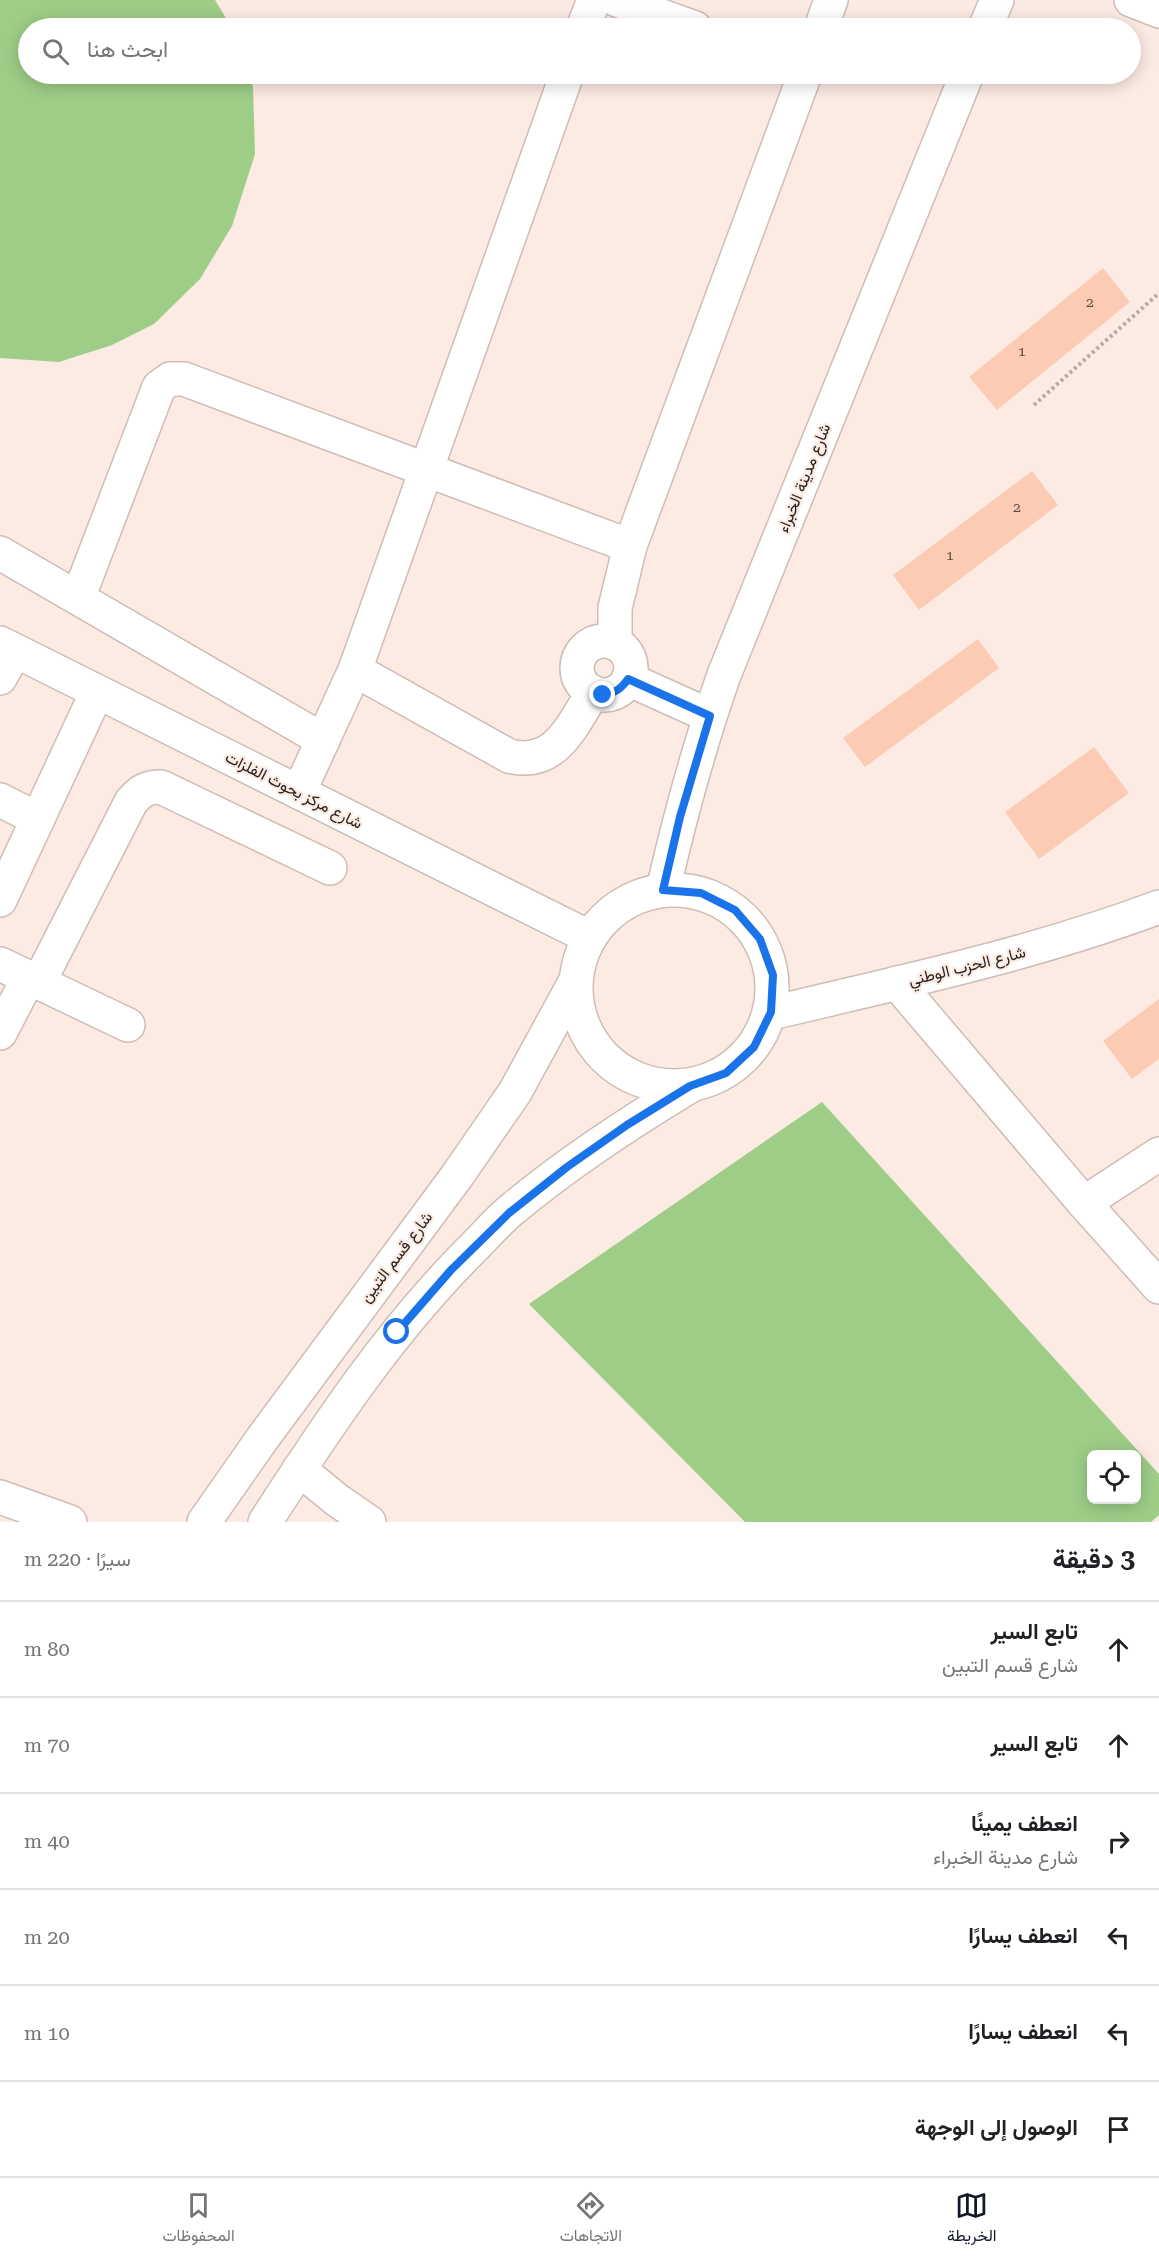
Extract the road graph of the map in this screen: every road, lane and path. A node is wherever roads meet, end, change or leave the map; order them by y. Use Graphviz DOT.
graph roads {
  1 [pos="594,0"];
  2 [pos="617,0"];
  3 [pos="997,0"];
  4 [pos="1131,0"];
  5 [pos="1159,11"];
  6 [pos="588,18"];
  7 [pos="667,18"];
  8 [pos="990,18"];
  9 [pos="563,84"];
  10 [pos="801,84"];
  11 [pos="963,84"];
  12 [pos="1159,293"];
  13 [pos="1034,405"];
  14 [pos="426,470"];
  15 [pos="630,546"];
  16 [pos="0,553"];
  17 [pos="78,598"];
  18 [pos="615,643"];
  19 [pos="5,657"];
  20 [pos="355,670"];
  21 [pos="628,679"];
  22 [pos="97,692"];
  23 [pos="593,692"];
  24 [pos="710,716"];
  25 [pos="322,740"];
  26 [pos="299,792"];
  27 [pos="0,800"];
  28 [pos="38,819"];
  29 [pos="11,850"];
  30 [pos="330,868"];
  31 [pos="663,890"];
  32 [pos="0,900"];
  33 [pos="1159,907"];
  34 [pos="589,937"];
  35 [pos="23,974"];
  36 [pos="897,983"];
  37 [pos="574,984"];
  38 [pos="771,1012"];
  39 [pos="128,1025"];
  40 [pos="0,1033"];
  41 [pos="690,1086"];
  42 [pos="1159,1154"];
  43 [pos="1084,1203"];
  44 [pos="1159,1287"];
  45 [pos="299,1469"];
  46 [pos="0,1497"];
  47 [pos="70,1522"];
  48 [pos="204,1522"];
  49 [pos="265,1522"];
  50 [pos="369,1522"];
  1 -- 6 [label="street"];
  2 -- 7 [label="street"];
  3 -- 8 [label="street"];
  4 -- 5 [label="street"];
  9 -- 14 [label="street"];
  10 -- 15 [label="street"];
  11 -- 24 [label="street, شارع مدينة الخبراء"];
  12 -- 13 [label="path"];
  14 -- 15 [label="street"];
  14 -- 17 [label="street"];
  14 -- 20 [label="street"];
  15 -- 18 [label="street"];
  16 -- 17 [label="street"];
  17 -- 25 [label="street"];
  18 -- 21 [label="street"];
  18 -- 23 [label="street"];
  19 -- 22 [label="street, شارع مركز بحوث الفلزات"];
  20 -- 23 [label="street"];
  20 -- 25 [label="street"];
  21 -- 23 [label="street"];
  21 -- 24 [label="street"];
  22 -- 26 [label="street, شارع مركز بحوث الفلزات"];
  22 -- 28 [label="street"];
  24 -- 31 [label="street, شارع مدينة الخبراء"];
  25 -- 26 [label="street"];
  26 -- 34 [label="street, شارع مركز بحوث الفلزات"];
  27 -- 28 [label="street"];
  28 -- 29 [label="street"];
  29 -- 32 [label="street"];
  30 -- 35 [label="street"];
  31 -- 34 [label="street"];
  31 -- 38 [label="street"];
  33 -- 36 [label="street, شارع الحزب الوطني"];
  34 -- 37 [label="street"];
  35 -- 39 [label="street"];
  35 -- 40 [label="street"];
  36 -- 38 [label="street, شارع الحزب الوطني"];
  36 -- 43 [label="street"];
  37 -- 41 [label="street"];
  37 -- 48 [label="street, شارع قسم التبين"];
  38 -- 41 [label="street"];
  41 -- 45 [label="street"];
  42 -- 43 [label="street"];
  43 -- 44 [label="street"];
  45 -- 49 [label="street"];
  45 -- 50 [label="street"];
  46 -- 47 [label="street"];
}
